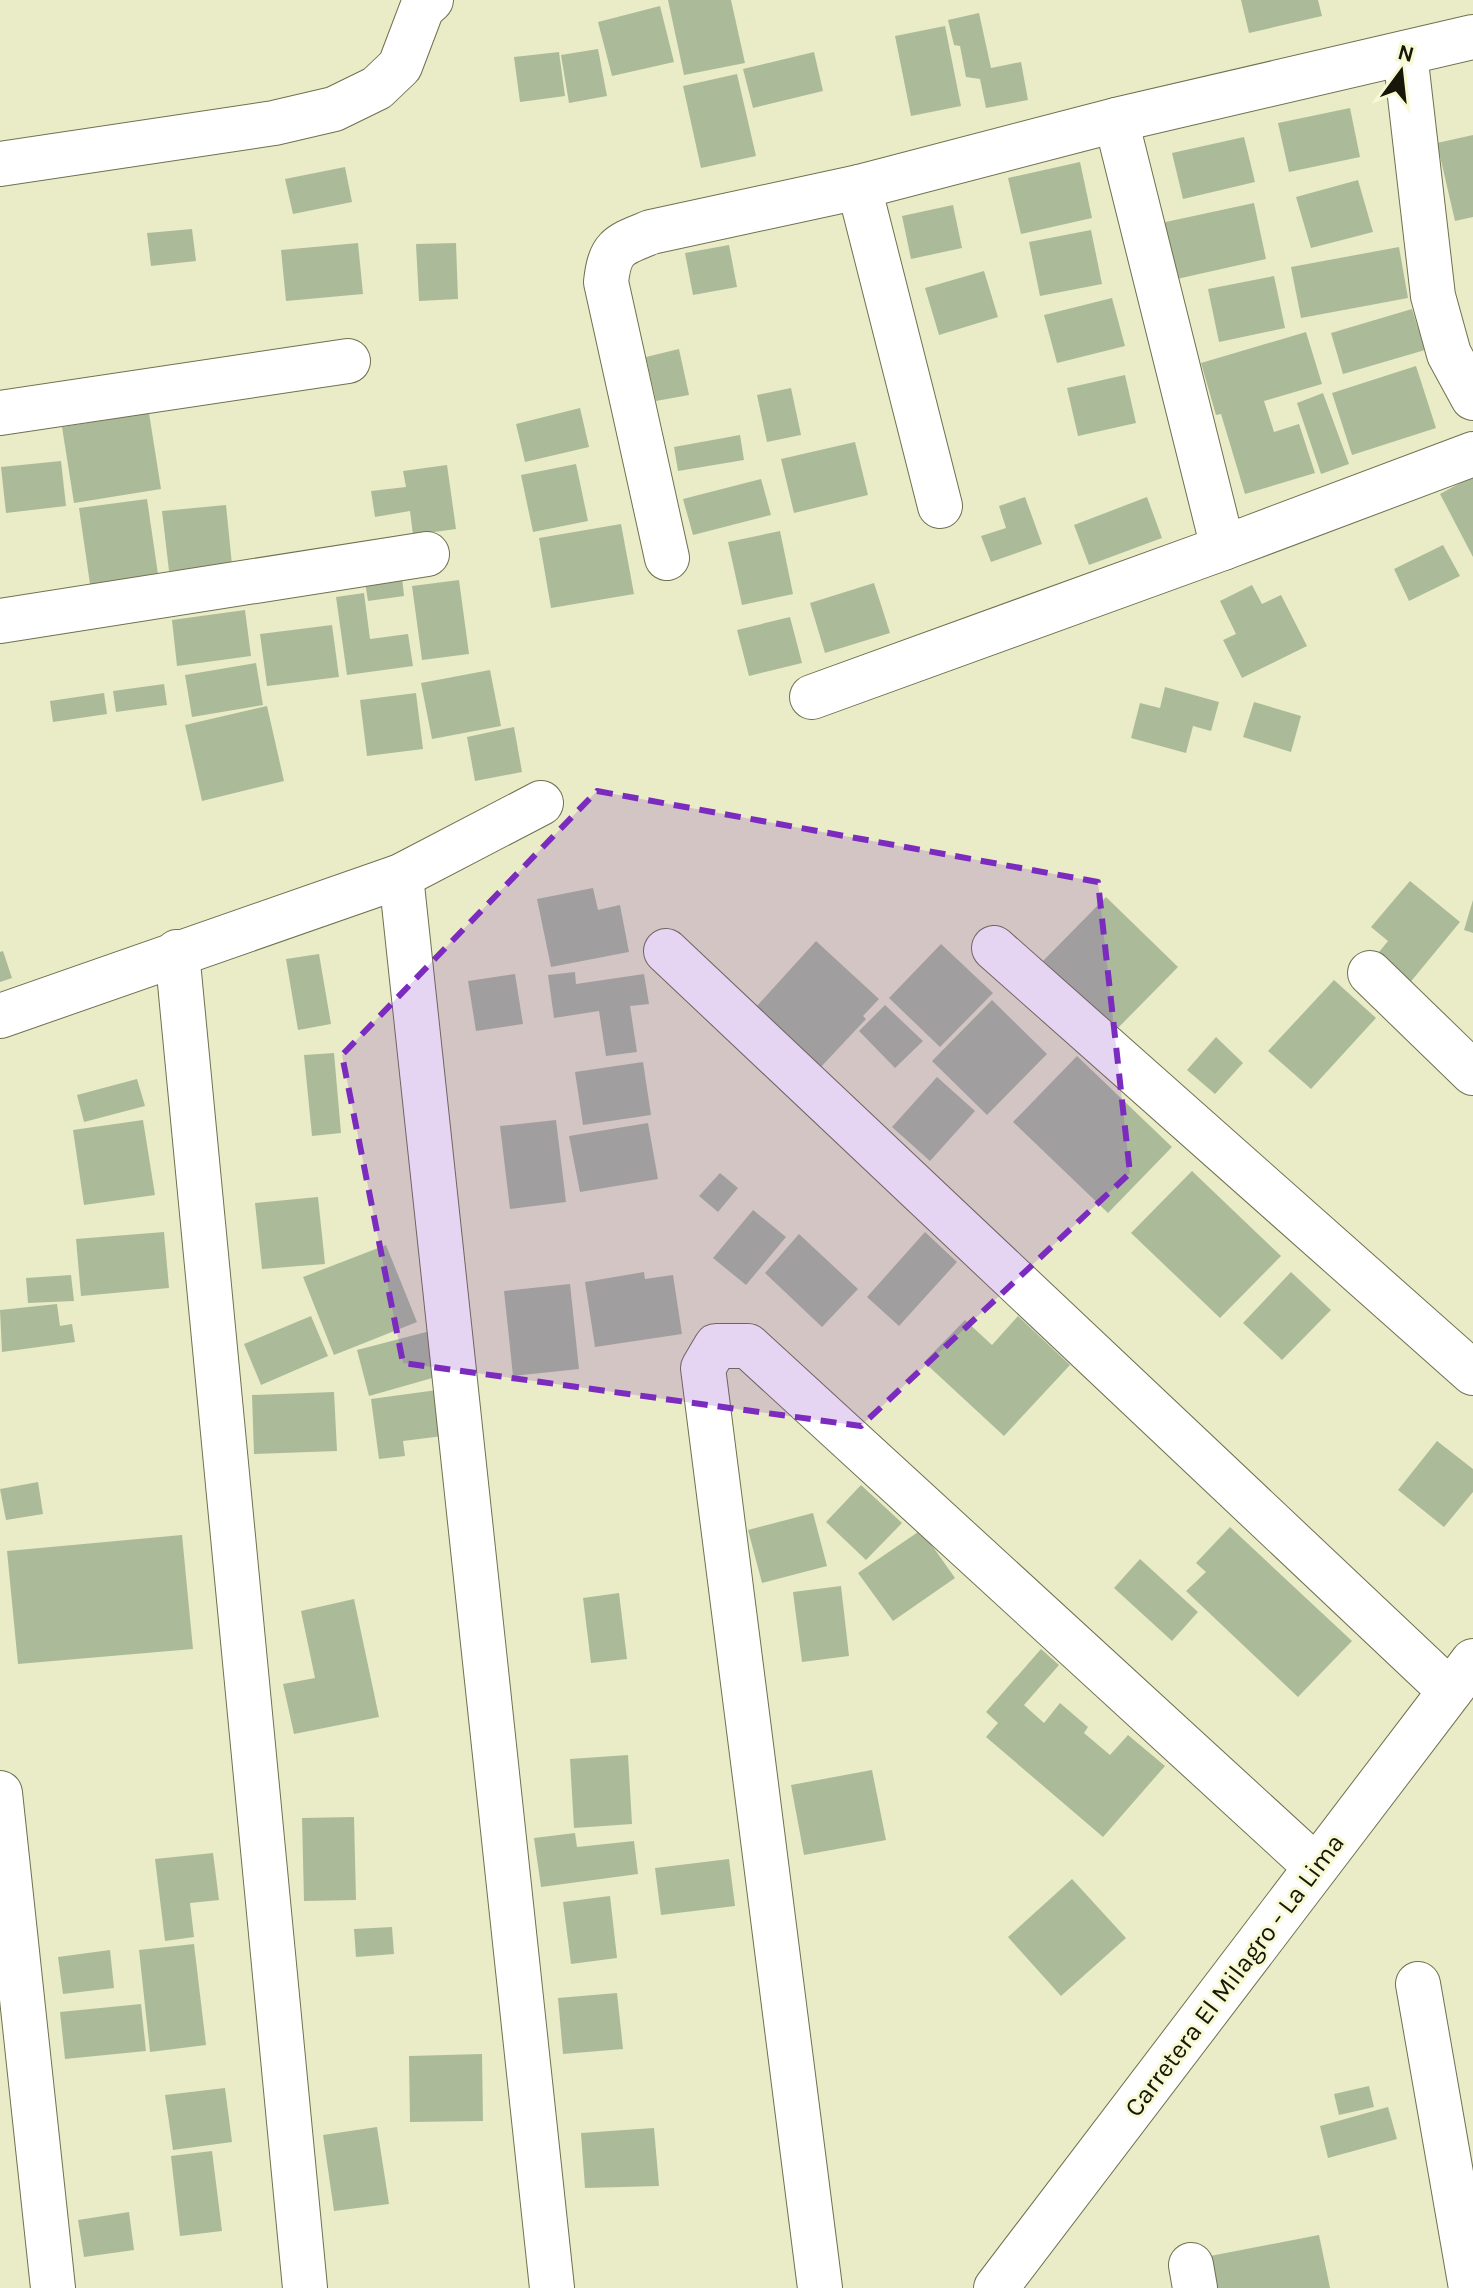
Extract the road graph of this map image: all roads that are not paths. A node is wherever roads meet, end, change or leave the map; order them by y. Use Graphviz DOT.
graph roads {
  1 [pos="431,0"];
  2 [pos="1473,37"];
  3 [pos="1405,53"];
  4 [pos="1116,120"];
  5 [pos="0,164"];
  6 [pos="859,187"];
  7 [pos="348,361"];
  8 [pos="1473,398"];
  9 [pos="0,413"];
  10 [pos="1473,454"];
  11 [pos="940,506"];
  12 [pos="1223,548"];
  13 [pos="427,554"];
  14 [pos="667,558"];
  15 [pos="0,621"];
  16 [pos="812,697"];
  17 [pos="541,803"];
  18 [pos="401,876"];
  19 [pos="994,948"];
  20 [pos="666,951"];
  21 [pos="177,952"];
  22 [pos="1370,973"];
  23 [pos="0,1016"];
  24 [pos="1473,1073"];
  25 [pos="1473,1373"];
  26 [pos="1462,1676"];
  27 [pos="0,1793"];
  28 [pos="1316,1867"];
  29 [pos="1418,1984"];
  30 [pos="53,2288"];
  31 [pos="305,2288"];
  32 [pos="552,2288"];
  33 [pos="820,2288"];
  34 [pos="996,2288"];
  35 [pos="1471,2288"];
  1 -- 5 [label="street"];
  2 -- 3 [label="street"];
  3 -- 4 [label="street"];
  3 -- 8 [label="street"];
  4 -- 6 [label="street"];
  4 -- 12 [label="street"];
  6 -- 11 [label="street"];
  6 -- 14 [label="street"];
  7 -- 9 [label="street"];
  10 -- 12 [label="street"];
  12 -- 16 [label="street"];
  13 -- 15 [label="street"];
  17 -- 18 [label="street"];
  18 -- 21 [label="street"];
  18 -- 32 [label="street"];
  19 -- 25 [label="street"];
  20 -- 26 [label="street"];
  21 -- 23 [label="street"];
  21 -- 31 [label="street"];
  22 -- 24 [label="street"];
  26 -- 28 [label="street, Carretera El Milagro - La Lima"];
  27 -- 30 [label="street"];
  28 -- 33 [label="street"];
  28 -- 34 [label="street, Carretera El Milagro - La Lima"];
  29 -- 35 [label="street"];
}
